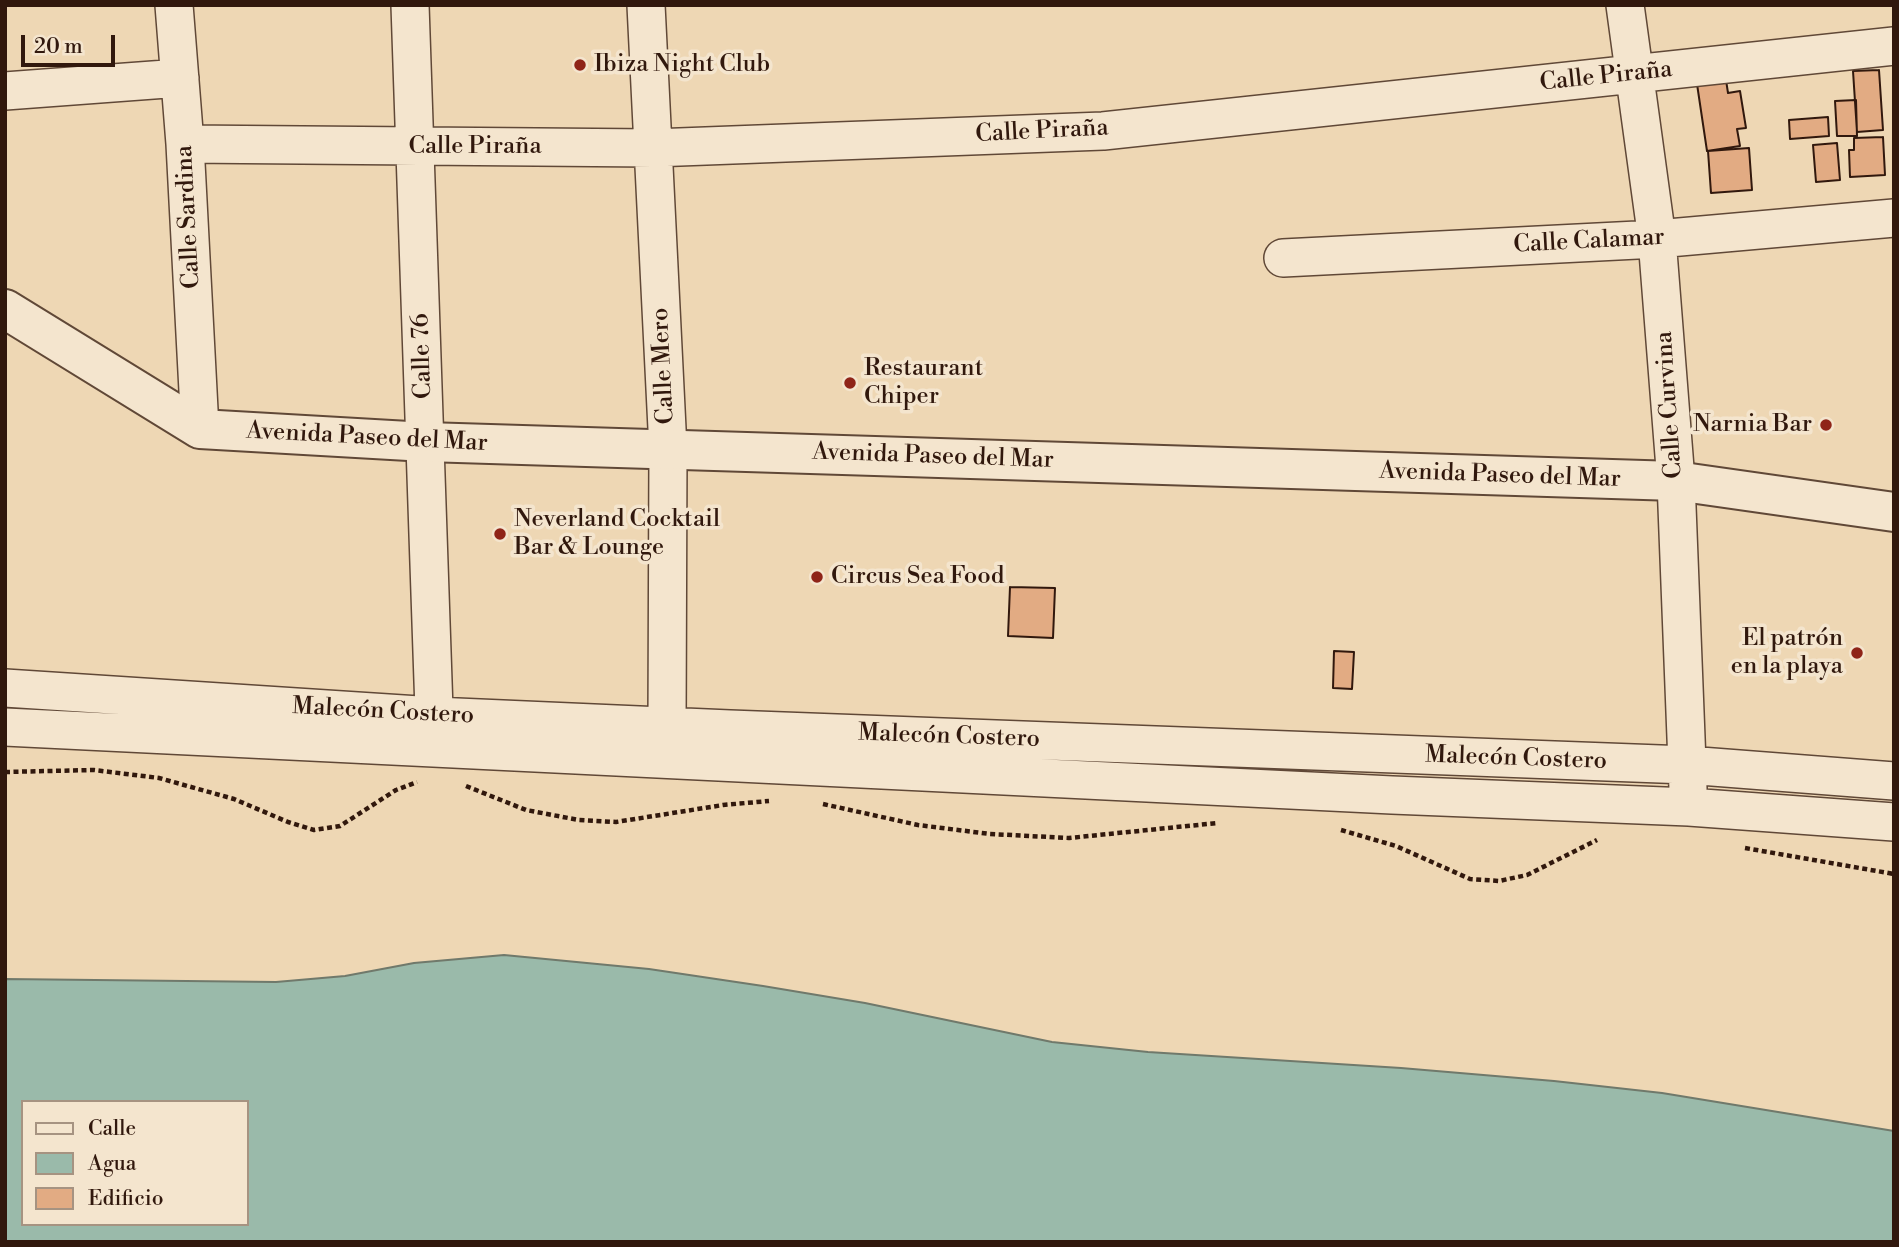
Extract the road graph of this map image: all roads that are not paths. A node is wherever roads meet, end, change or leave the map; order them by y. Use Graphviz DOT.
graph roads {
  1 [pos="174,5"];
  2 [pos="410,5"];
  3 [pos="646,5"];
  4 [pos="1625,5"];
  5 [pos="1894,46"];
  6 [pos="1634,73"];
  7 [pos="180,78"];
  8 [pos="5,91"];
  9 [pos="185,144"];
  10 [pos="415,147"];
  11 [pos="653,148"];
  12 [pos="1894,218"];
  13 [pos="1657,239"];
  14 [pos="1283,258"];
  15 [pos="5,309"];
  16 [pos="200,429"];
  17 [pos="426,442"];
  18 [pos="668,449"];
  19 [pos="1676,481"];
  20 [pos="1894,512"];
  21 [pos="5,688"];
  22 [pos="667,726"];
  23 [pos="5,727"];
  24 [pos="435,732"];
  25 [pos="1687,765"];
  26 [pos="1894,781"];
  27 [pos="1689,807"];
  28 [pos="1894,822"];
  1 -- 7 [label="street, Calle Sardina"];
  2 -- 10 [label="street, Calle 76"];
  3 -- 11 [label="street, Calle Mero"];
  4 -- 6 [label="street, Calle Curvina"];
  5 -- 6 [label="street, Calle Piraña"];
  6 -- 11 [label="street, Calle Piraña"];
  6 -- 13 [label="street, Calle Curvina"];
  7 -- 8 [label="street"];
  7 -- 9 [label="street, Calle Sardina"];
  9 -- 10 [label="street, Calle Piraña"];
  9 -- 16 [label="street, Calle Sardina"];
  10 -- 11 [label="street, Calle Piraña"];
  10 -- 17 [label="street, Calle 76"];
  11 -- 18 [label="street, Calle Mero"];
  12 -- 13 [label="street, Calle Calamar"];
  13 -- 14 [label="street, Calle Calamar"];
  13 -- 19 [label="street, Calle Curvina"];
  15 -- 16 [label="street, Avenida Paseo del Mar"];
  16 -- 17 [label="street, Avenida Paseo del Mar"];
  17 -- 18 [label="street, Avenida Paseo del Mar"];
  17 -- 24 [label="street, Calle 76"];
  18 -- 19 [label="street, Avenida Paseo del Mar"];
  18 -- 22 [label="street, Calle Mero"];
  19 -- 20 [label="street, Avenida Paseo del Mar"];
  19 -- 25 [label="street, Calle Curvina"];
  21 -- 24 [label="street, Malecón Costero"];
  22 -- 24 [label="street, Malecón Costero"];
  22 -- 25 [label="street, Malecón Costero"];
  23 -- 24 [label="street, Malecón Costero"];
  24 -- 27 [label="street, Malecón Costero"];
  25 -- 26 [label="street, Malecón Costero"];
  25 -- 27 [label="street, Calle Curvina"];
  27 -- 28 [label="street, Malecón Costero"];
}
